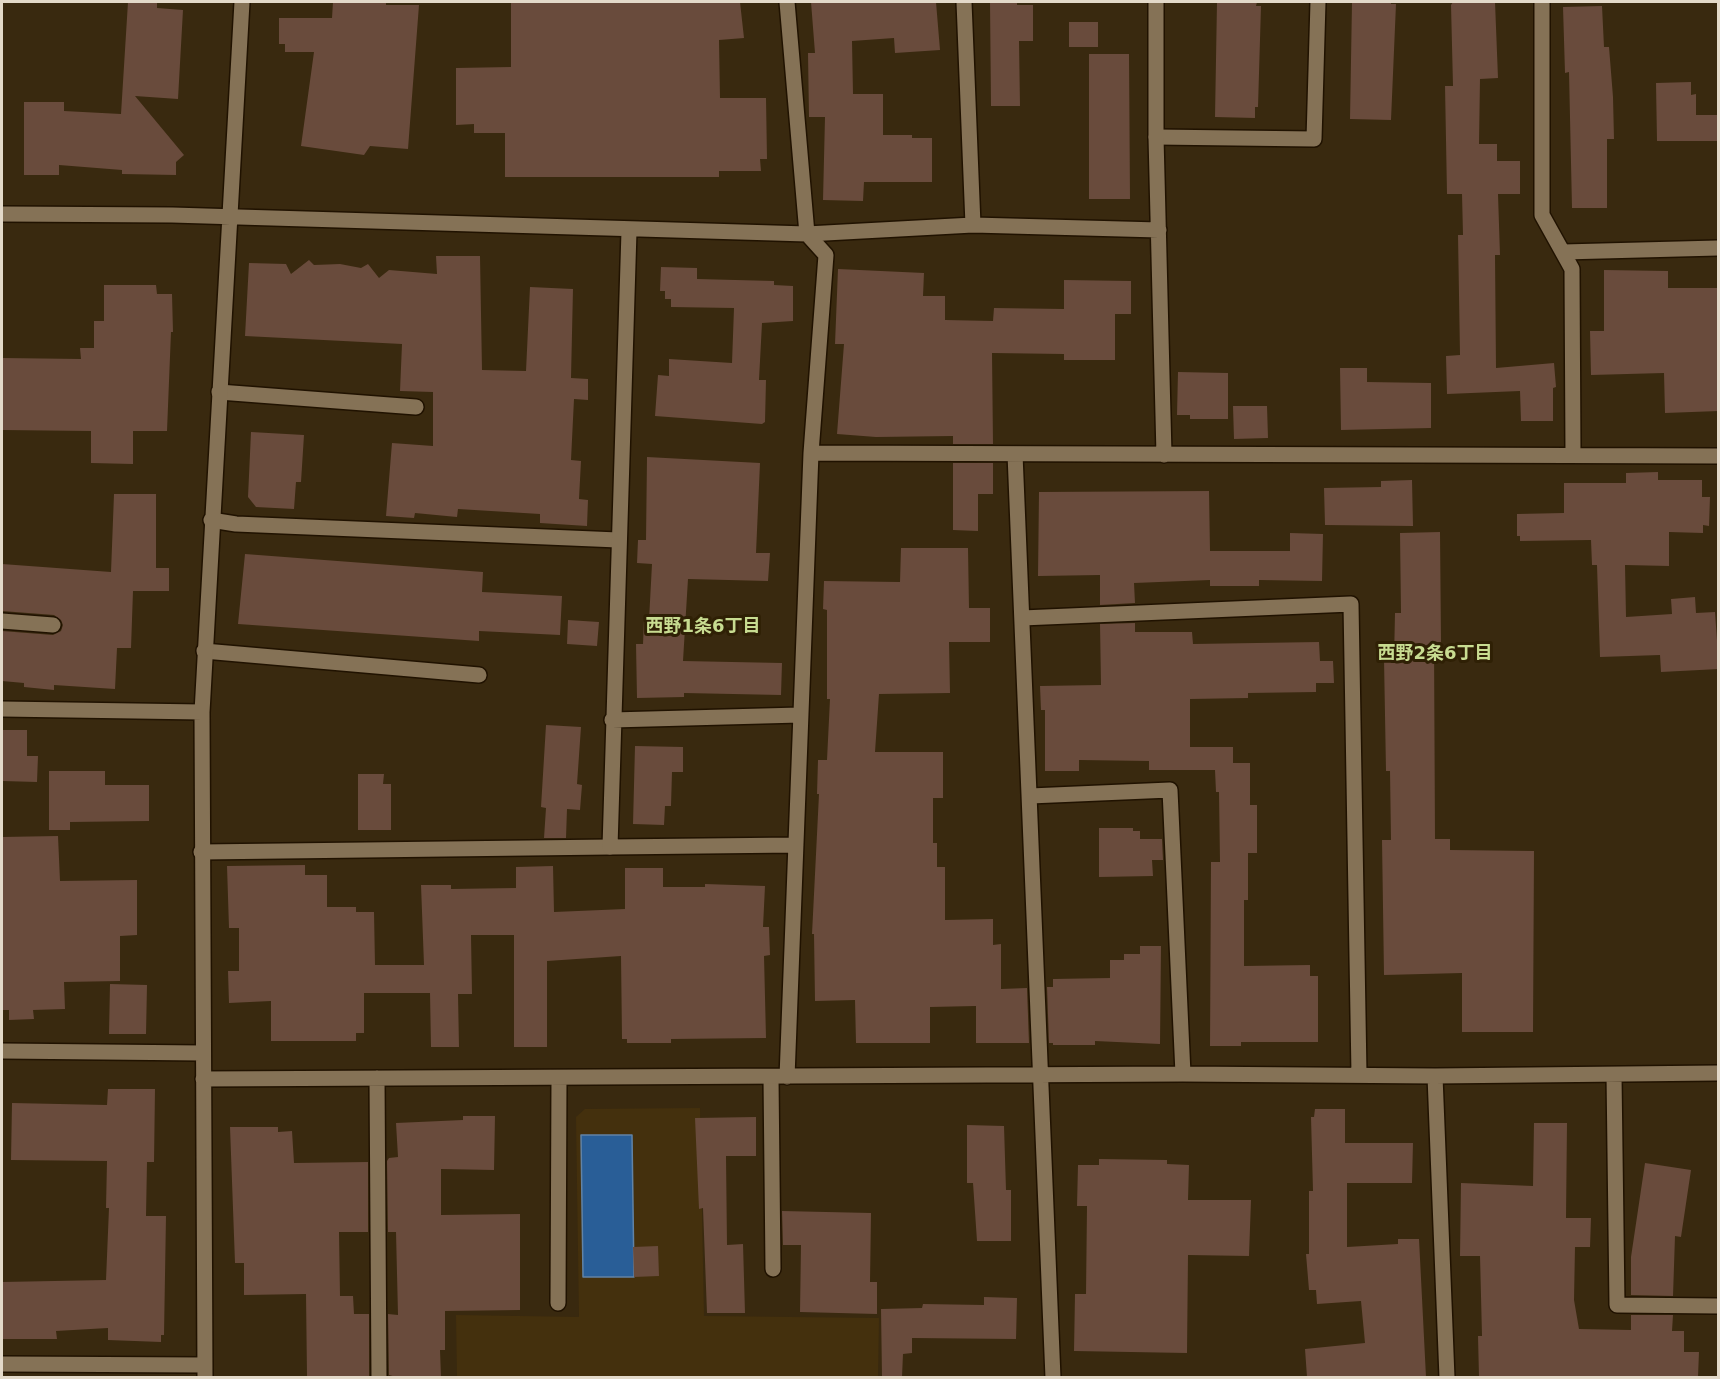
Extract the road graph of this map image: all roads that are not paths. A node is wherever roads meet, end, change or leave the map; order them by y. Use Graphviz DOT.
graph roads {
  1 [pos="242,2"];
  2 [pos="787,2"];
  3 [pos="964,2"];
  4 [pos="1156,2"];
  5 [pos="1318,2"];
  6 [pos="1542,2"];
  7 [pos="1156,137"];
  8 [pos="2,214"];
  9 [pos="229,218"];
  10 [pos="973,225"];
  11 [pos="1159,230"];
  12 [pos="629,231"];
  13 [pos="807,234"];
  14 [pos="1719,249"];
  15 [pos="1563,252"];
  16 [pos="219,392"];
  17 [pos="416,407"];
  18 [pos="811,453"];
  19 [pos="1015,454"];
  20 [pos="1164,455"];
  21 [pos="1573,455"];
  22 [pos="1719,456"];
  23 [pos="211,520"];
  24 [pos="618,540"];
  25 [pos="1022,618"];
  26 [pos="2,621"];
  27 [pos="53,625"];
  28 [pos="204,651"];
  29 [pos="479,675"];
  30 [pos="2,709"];
  31 [pos="202,712"];
  32 [pos="800,715"];
  33 [pos="612,720"];
  34 [pos="1030,796"];
  35 [pos="796,845"];
  36 [pos="610,847"];
  37 [pos="201,852"];
  38 [pos="2,1051"];
  39 [pos="202,1053"];
  40 [pos="1719,1073"];
  41 [pos="1183,1074"];
  42 [pos="1359,1074"];
  43 [pos="1041,1075"];
  44 [pos="1614,1075"];
  45 [pos="1435,1076"];
  46 [pos="779,1077"];
  47 [pos="377,1078"];
  48 [pos="203,1079"];
  49 [pos="559,1079"];
  50 [pos="773,1269"];
  51 [pos="558,1303"];
  52 [pos="1719,1306"];
  53 [pos="2,1364"];
  54 [pos="205,1371"];
  55 [pos="379,1377"];
  56 [pos="1053,1377"];
  57 [pos="1447,1377"];
  1 -- 9 [label="street"];
  2 -- 13 [label="street"];
  3 -- 10 [label="street"];
  4 -- 7 [label="street"];
  5 -- 7 [label="street"];
  6 -- 15 [label="street"];
  7 -- 11 [label="street"];
  8 -- 9 [label="street"];
  9 -- 12 [label="street"];
  9 -- 16 [label="street"];
  10 -- 11 [label="street"];
  10 -- 13 [label="street"];
  11 -- 20 [label="street"];
  12 -- 13 [label="street"];
  12 -- 24 [label="street"];
  13 -- 18 [label="street"];
  14 -- 15 [label="street"];
  15 -- 21 [label="street"];
  16 -- 17 [label="street"];
  16 -- 23 [label="street"];
  18 -- 19 [label="street"];
  18 -- 32 [label="street"];
  19 -- 20 [label="street"];
  19 -- 25 [label="street"];
  20 -- 21 [label="street"];
  21 -- 22 [label="street"];
  23 -- 24 [label="street"];
  23 -- 28 [label="street"];
  24 -- 33 [label="street"];
  25 -- 34 [label="street"];
  25 -- 42 [label="street"];
  26 -- 27 [label="street"];
  28 -- 29 [label="street"];
  28 -- 31 [label="street"];
  30 -- 31 [label="street"];
  31 -- 37 [label="street"];
  32 -- 33 [label="street"];
  32 -- 35 [label="street"];
  33 -- 36 [label="street"];
  34 -- 41 [label="street"];
  34 -- 43 [label="street"];
  35 -- 36 [label="street"];
  35 -- 46 [label="street"];
  36 -- 37 [label="street"];
  37 -- 39 [label="street"];
  38 -- 39 [label="street"];
  39 -- 48 [label="street"];
  40 -- 44 [label="street"];
  41 -- 42 [label="street"];
  41 -- 43 [label="street"];
  42 -- 45 [label="street"];
  43 -- 46 [label="street"];
  43 -- 56 [label="street"];
  44 -- 45 [label="street"];
  44 -- 52 [label="street"];
  45 -- 57 [label="street"];
  46 -- 49 [label="street"];
  46 -- 50 [label="street"];
  47 -- 48 [label="street"];
  47 -- 49 [label="street"];
  47 -- 55 [label="street"];
  48 -- 54 [label="street"];
  49 -- 51 [label="street"];
  53 -- 54 [label="street"];
}
